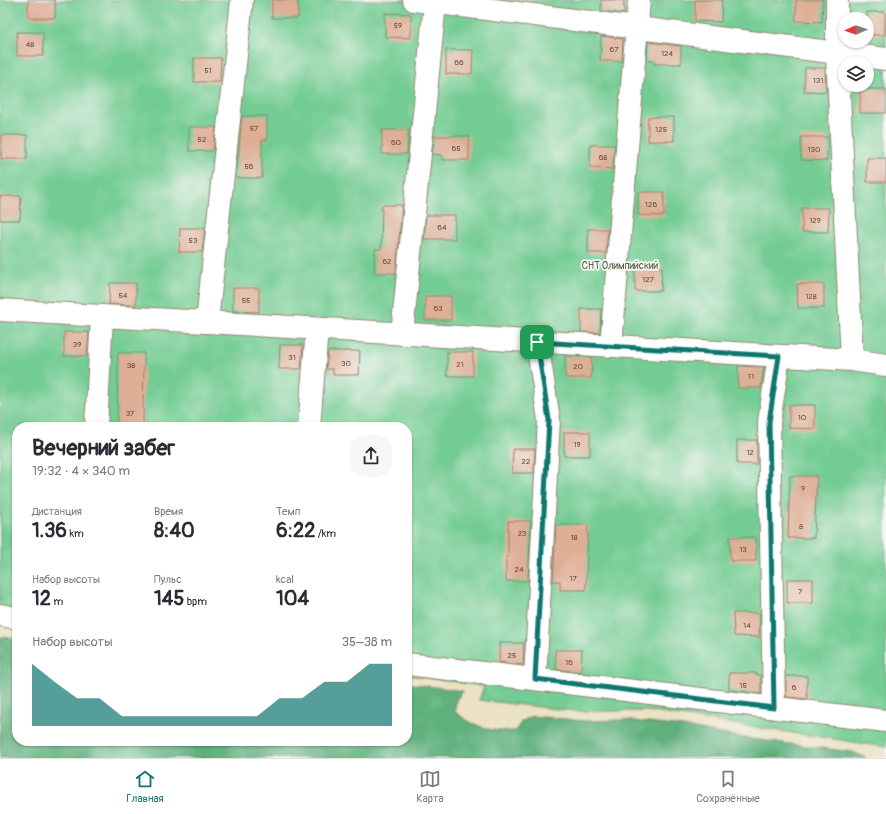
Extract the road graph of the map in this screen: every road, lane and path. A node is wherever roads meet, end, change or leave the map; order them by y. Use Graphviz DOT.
graph roads {
  1 [pos="242,0"];
  2 [pos="640,0"];
  3 [pos="837,0"];
  4 [pos="424,1"];
  5 [pos="637,28"];
  6 [pos="838,53"];
  7 [pos="886,60"];
  8 [pos="0,310"];
  9 [pos="102,316"];
  10 [pos="207,322"];
  11 [pos="317,329"];
  12 [pos="402,334"];
  13 [pos="537,342"];
  14 [pos="611,346"];
  15 [pos="779,356"];
  16 [pos="852,360"];
  17 [pos="886,365"];
  18 [pos="96,422"];
  19 [pos="309,422"];
  20 [pos="0,616"];
  21 [pos="12,617"];
  22 [pos="412,665"];
  23 [pos="535,679"];
  24 [pos="774,708"];
  25 [pos="886,721"];
  1 -- 10 [label="lane"];
  2 -- 5 [label="lane"];
  3 -- 6 [label="lane"];
  4 -- 5 [label="lane"];
  4 -- 12 [label="lane"];
  5 -- 6 [label="lane"];
  5 -- 14 [label="lane"];
  6 -- 7 [label="lane"];
  6 -- 16 [label="lane"];
  8 -- 9 [label="lane"];
  9 -- 10 [label="lane"];
  9 -- 18 [label="lane"];
  10 -- 11 [label="lane"];
  11 -- 12 [label="lane"];
  11 -- 19 [label="lane"];
  12 -- 13 [label="lane"];
  13 -- 14 [label="lane"];
  13 -- 23 [label="lane"];
  14 -- 15 [label="lane"];
  15 -- 16 [label="lane"];
  15 -- 24 [label="lane"];
  16 -- 17 [label="lane"];
  20 -- 21 [label="lane"];
  22 -- 23 [label="lane"];
  23 -- 24 [label="lane"];
  24 -- 25 [label="lane"];
}
